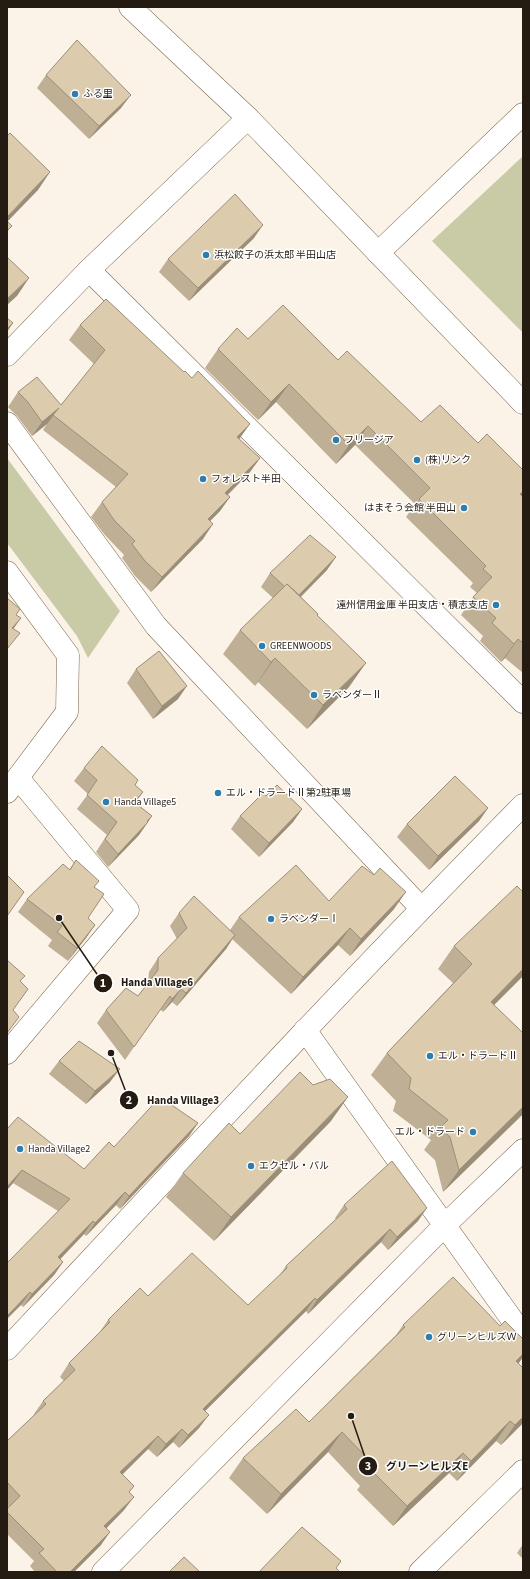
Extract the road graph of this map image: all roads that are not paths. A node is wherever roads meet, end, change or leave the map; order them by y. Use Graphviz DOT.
graph roads {
  1 [pos="130,7"];
  2 [pos="523,114"];
  3 [pos="248,118"];
  4 [pos="378,253"];
  5 [pos="89,270"];
  6 [pos="7,355"];
  7 [pos="523,403"];
  8 [pos="7,423"];
  9 [pos="7,572"];
  10 [pos="523,702"];
  11 [pos="13,785"];
  12 [pos="523,805"];
  13 [pos="421,908"];
  14 [pos="305,1030"];
  15 [pos="7,1053"];
  16 [pos="523,1150"];
  17 [pos="446,1225"];
  18 [pos="523,1335"];
  19 [pos="7,1349"];
  20 [pos="523,1471"];
  21 [pos="103,1572"];
  22 [pos="420,1572"];
  1 -- 3 [label="street"];
  2 -- 4 [label="street"];
  3 -- 4 [label="street"];
  3 -- 5 [label="street"];
  4 -- 7 [label="street"];
  5 -- 6 [label="street"];
  5 -- 10 [label="street"];
  8 -- 13 [label="street"];
  9 -- 11 [label="street"];
  11 -- 15 [label="street"];
  12 -- 13 [label="street"];
  13 -- 14 [label="street"];
  14 -- 17 [label="street"];
  14 -- 19 [label="street"];
  16 -- 17 [label="street"];
  17 -- 18 [label="street"];
  17 -- 21 [label="street"];
  20 -- 22 [label="street"];
}
